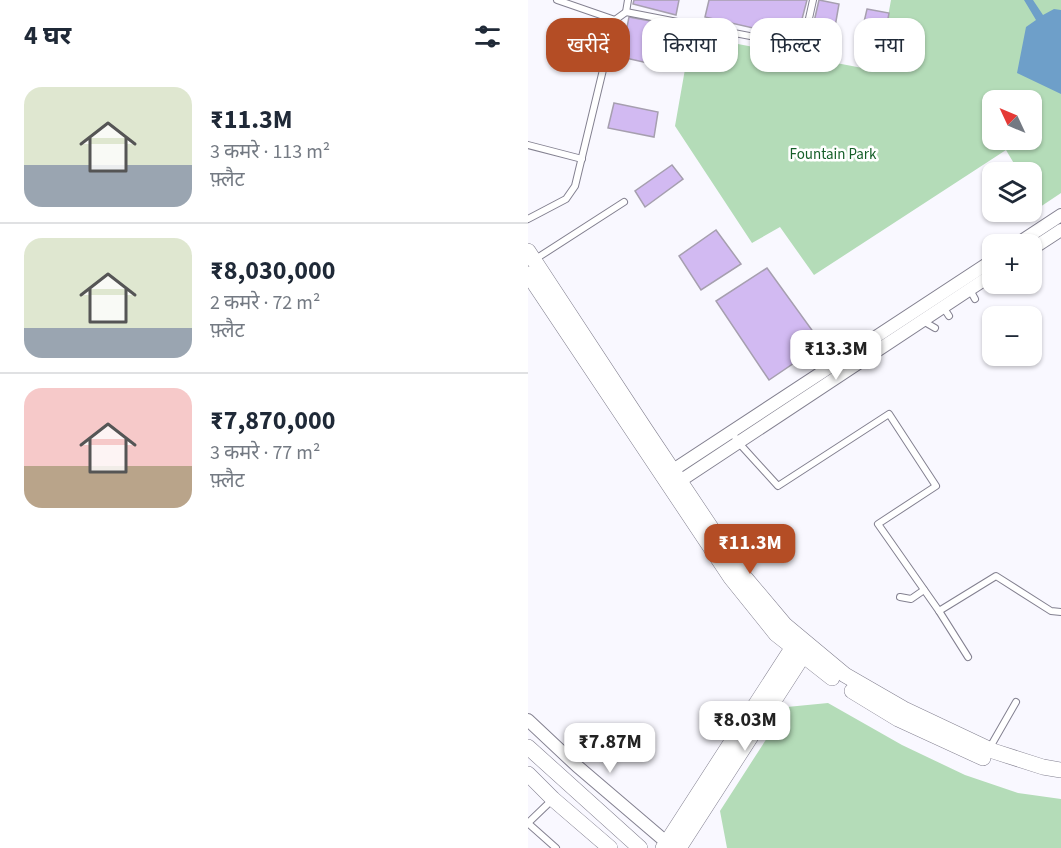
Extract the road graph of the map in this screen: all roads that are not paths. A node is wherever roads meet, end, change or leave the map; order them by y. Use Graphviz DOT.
graph roads {
  1 [pos="557,0"];
  2 [pos="628,0"];
  3 [pos="813,0"];
  4 [pos="626,12"];
  5 [pos="609,18"];
  6 [pos="618,18"];
  7 [pos="809,18"];
  8 [pos="750,36"];
  9 [pos="603,72"];
  10 [pos="528,145"];
  11 [pos="582,159"];
  12 [pos="624,202"];
  13 [pos="1061,215"];
  14 [pos="528,219"];
  15 [pos="1061,230"];
  16 [pos="1032,234"];
  17 [pos="1042,242"];
  18 [pos="529,262"];
  19 [pos="982,268"];
  20 [pos="982,284"];
  21 [pos="922,321"];
  22 [pos="935,328"];
  23 [pos="735,437"];
  24 [pos="671,479"];
  25 [pos="924,590"];
  26 [pos="900,597"];
  27 [pos="939,611"];
  28 [pos="1061,612"];
  29 [pos="801,646"];
  30 [pos="968,657"];
  31 [pos="1016,702"];
  32 [pos="528,720"];
  33 [pos="528,747"];
  34 [pos="989,749"];
  35 [pos="1061,770"];
  36 [pos="528,774"];
  37 [pos="1061,780"];
  38 [pos="553,799"];
  39 [pos="528,823"];
  40 [pos="670,847"];
  41 [pos="556,848"];
  42 [pos="610,848"];
  43 [pos="640,848"];
  1 -- 5 [label="lane"];
  2 -- 4 [label="lane"];
  3 -- 7 [label="lane"];
  4 -- 6 [label="lane"];
  4 -- 8 [label="lane"];
  9 -- 11 [label="lane"];
  10 -- 11 [label="lane"];
  11 -- 14 [label="lane"];
  12 -- 18 [label="lane"];
  13 -- 16 [label="street"];
  15 -- 17 [label="street"];
  18 -- 24 [label="street"];
  19 -- 23 [label="street"];
  20 -- 21 [label="street"];
  21 -- 22 [label="lane"];
  21 -- 23 [label="street"];
  23 -- 24 [label="street"];
  23 -- 25 [label="lane"];
  24 -- 29 [label="street"];
  25 -- 26 [label="lane"];
  25 -- 27 [label="lane"];
  27 -- 28 [label="lane"];
  27 -- 30 [label="lane"];
  29 -- 34 [label="street"];
  29 -- 37 [label="street"];
  29 -- 40 [label="street"];
  31 -- 34 [label="lane"];
  32 -- 40 [label="street"];
  33 -- 43 [label="street"];
  34 -- 35 [label="street"];
  36 -- 38 [label="street"];
  38 -- 39 [label="lane"];
  38 -- 42 [label="street"];
  39 -- 41 [label="lane"];
}
